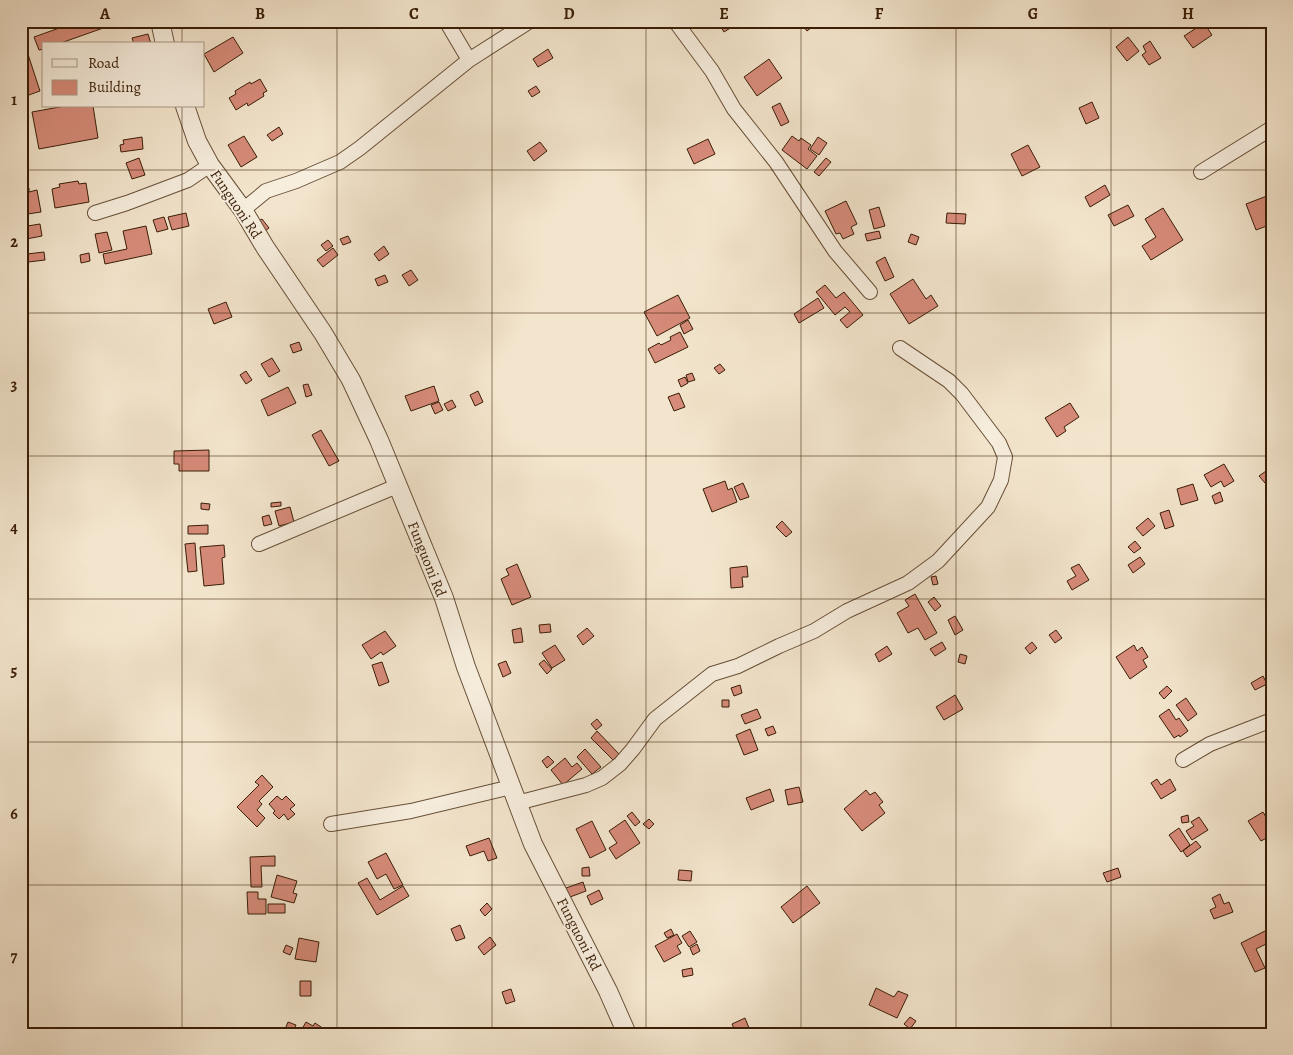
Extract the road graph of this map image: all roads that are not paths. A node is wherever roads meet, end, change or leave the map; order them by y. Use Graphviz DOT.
graph roads {
  1 [pos="160,21"];
  2 [pos="446,21"];
  3 [pos="530,21"];
  4 [pos="675,21"];
  5 [pos="165,42"];
  6 [pos="469,60"];
  7 [pos="186,108"];
  8 [pos="1272,128"];
  9 [pos="210,165"];
  10 [pos="1201,172"];
  11 [pos="242,210"];
  12 [pos="95,213"];
  13 [pos="870,292"];
  14 [pos="900,348"];
  15 [pos="397,486"];
  16 [pos="259,544"];
  17 [pos="1272,720"];
  18 [pos="1183,760"];
  19 [pos="514,795"];
  20 [pos="331,824"];
  21 [pos="627,1034"];
  1 -- 5 [label="street"];
  2 -- 6 [label="street"];
  3 -- 6 [label="street"];
  4 -- 13 [label="street"];
  6 -- 11 [label="street"];
  7 -- 9 [label="street, Funguoni Rd"];
  8 -- 10 [label="street"];
  9 -- 11 [label="street, Funguoni Rd"];
  9 -- 12 [label="street"];
  11 -- 15 [label="street, Funguoni Rd"];
  14 -- 19 [label="street"];
  15 -- 16 [label="street"];
  15 -- 19 [label="street, Funguoni Rd"];
  17 -- 18 [label="street"];
  19 -- 20 [label="street"];
  19 -- 21 [label="street, Funguoni Rd"];
}
